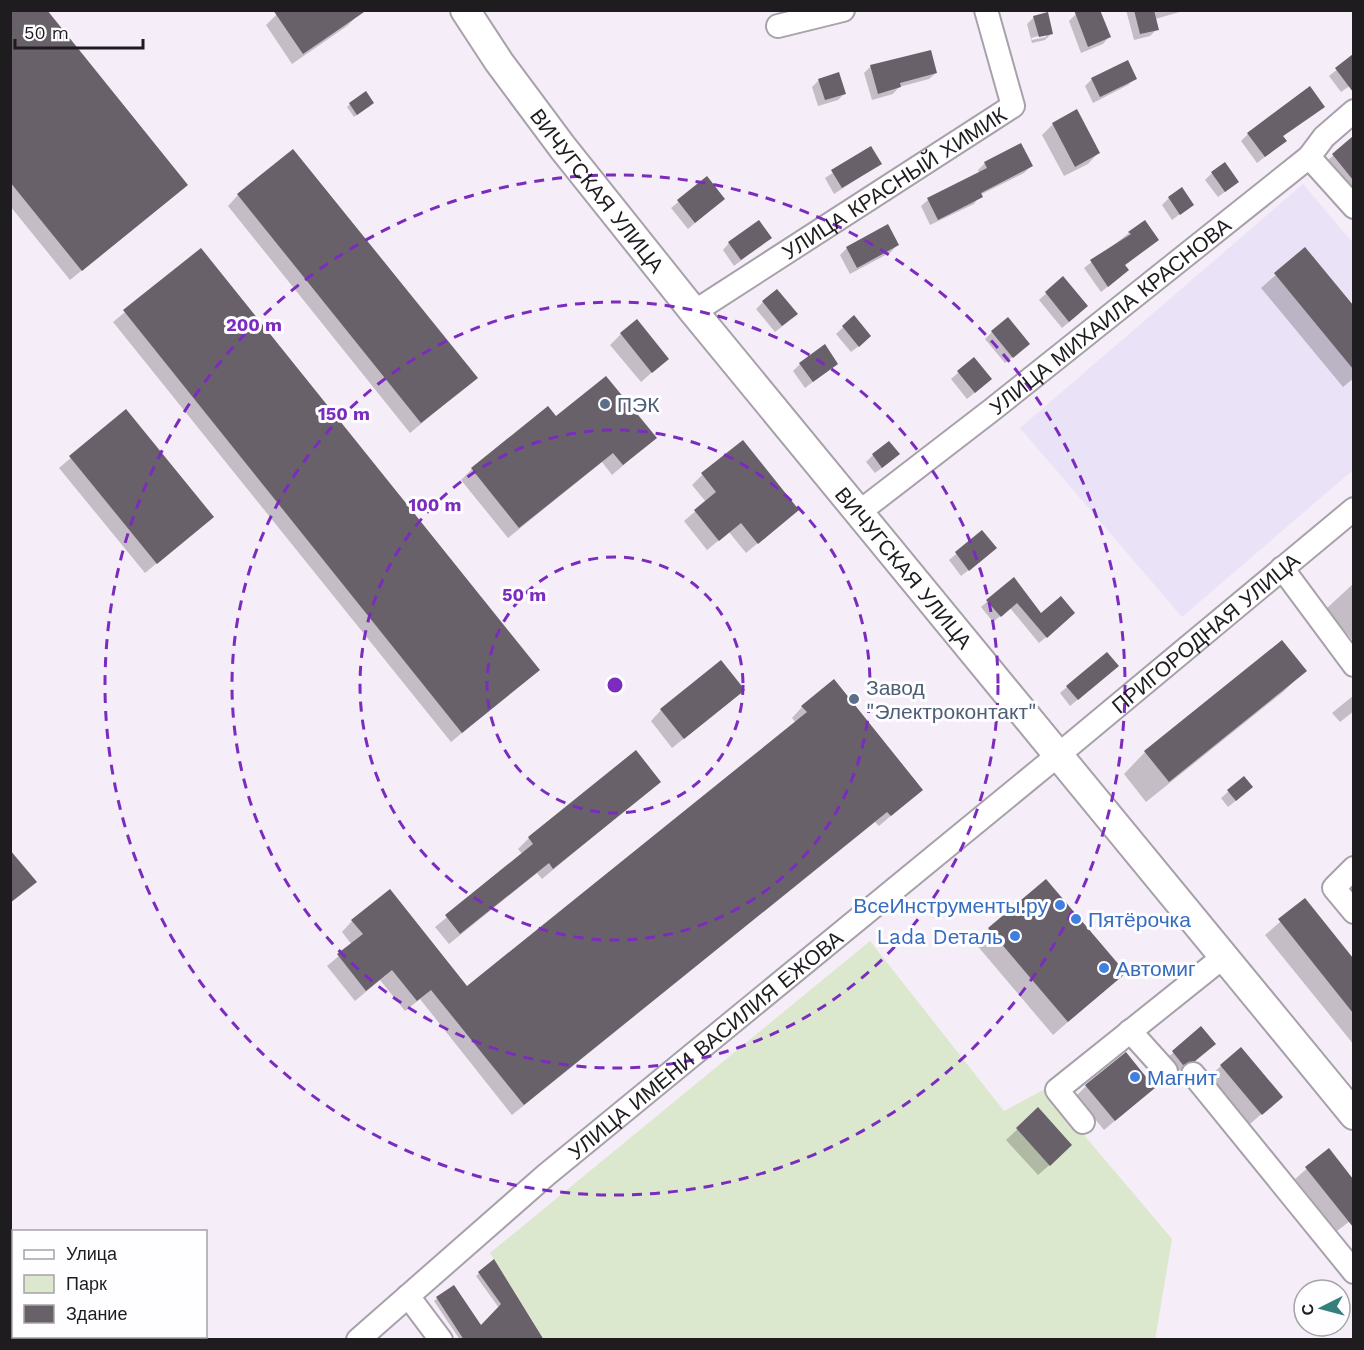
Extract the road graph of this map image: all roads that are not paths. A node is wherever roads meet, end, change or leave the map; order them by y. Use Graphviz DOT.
graph roads {
  1 [pos="465,10"];
  2 [pos="843,10"];
  3 [pos="986,10"];
  4 [pos="778,26"];
  5 [pos="1353,111"];
  6 [pos="1309,157"];
  7 [pos="1353,207"];
  8 [pos="694,312"];
  9 [pos="1353,509"];
  10 [pos="858,513"];
  11 [pos="1282,568"];
  12 [pos="1353,665"];
  13 [pos="1057,756"];
  14 [pos="1353,868"];
  15 [pos="1353,912"];
  16 [pos="1222,958"];
  17 [pos="1130,1031"];
  18 [pos="1166,1071"];
  19 [pos="1193,1074"];
  20 [pos="1353,1115"];
  21 [pos="1083,1122"];
  22 [pos="1353,1272"];
  23 [pos="408,1296"];
  24 [pos="358,1340"];
  25 [pos="441,1340"];
  1 -- 8 [label="main road, ВИЧУГСКАЯ УЛИЦА"];
  2 -- 4 [label="street"];
  3 -- 8 [label="street, УЛИЦА КРАСНЫЙ ХИМИК"];
  5 -- 6 [label="street, УЛИЦА МИХАИЛА КРАСНОВА"];
  6 -- 7 [label="street"];
  6 -- 10 [label="street, УЛИЦА МИХАИЛА КРАСНОВА"];
  8 -- 10 [label="main road, ВИЧУГСКАЯ УЛИЦА"];
  9 -- 11 [label="street, ПРИГОРОДНАЯ УЛИЦА"];
  10 -- 13 [label="main road, ВИЧУГСКАЯ УЛИЦА"];
  11 -- 12 [label="street"];
  11 -- 13 [label="street, ПРИГОРОДНАЯ УЛИЦА"];
  13 -- 16 [label="main road, ВИЧУГСКАЯ УЛИЦА"];
  13 -- 23 [label="street, УЛИЦА ИМЕНИ ВАСИЛИЯ ЕЖОВА"];
  14 -- 15 [label="street"];
  16 -- 17 [label="street"];
  16 -- 20 [label="main road, ВИЧУГСКАЯ УЛИЦА"];
  17 -- 18 [label="street"];
  17 -- 21 [label="street"];
  19 -- 22 [label="street"];
  23 -- 24 [label="street, УЛИЦА ИМЕНИ ВАСИЛИЯ ЕЖОВА"];
  23 -- 25 [label="street"];
}
